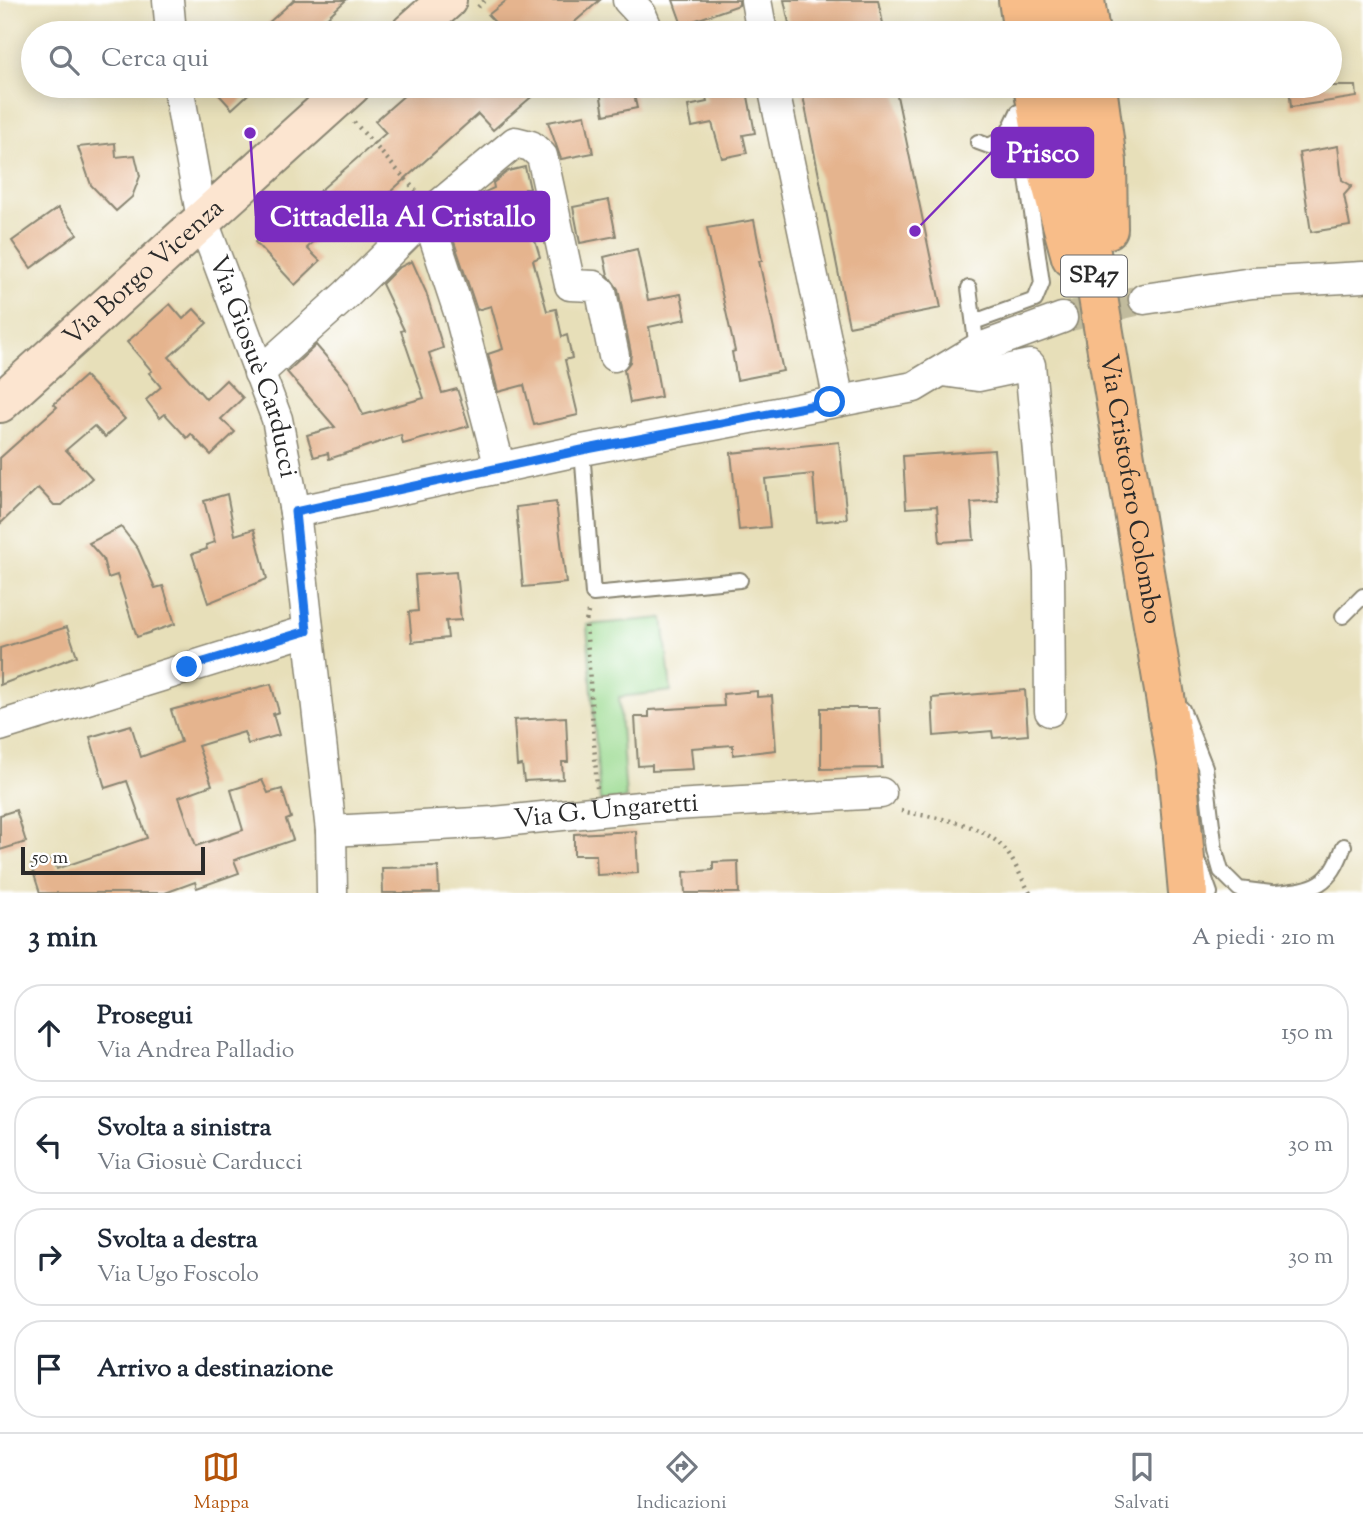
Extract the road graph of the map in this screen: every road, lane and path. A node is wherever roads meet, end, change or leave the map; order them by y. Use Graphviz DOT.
graph roads {
  1 [pos="167,0"];
  2 [pos="447,0"];
  3 [pos="628,0"];
  4 [pos="756,0"];
  5 [pos="1055,0"];
  6 [pos="1085,0"];
  7 [pos="170,21"];
  8 [pos="423,21"];
  9 [pos="644,21"];
  10 [pos="760,21"];
  11 [pos="1058,21"];
  12 [pos="1088,21"];
  13 [pos="180,98"];
  14 [pos="338,98"];
  15 [pos="345,98"];
  16 [pos="776,98"];
  17 [pos="1023,98"];
  18 [pos="1069,98"];
  19 [pos="1099,98"];
  20 [pos="978,142"];
  21 [pos="429,212"];
  22 [pos="202,219"];
  23 [pos="1363,278"];
  24 [pos="969,288"];
  25 [pos="1144,299"];
  26 [pos="1062,318"];
  27 [pos="975,336"];
  28 [pos="614,356"];
  29 [pos="943,371"];
  30 [pos="259,373"];
  31 [pos="839,401"];
  32 [pos="0,403"];
  33 [pos="582,450"];
  34 [pos="1127,465"];
  35 [pos="500,468"];
  36 [pos="295,512"];
  37 [pos="740,580"];
  38 [pos="593,594"];
  39 [pos="1363,596"];
  40 [pos="1343,616"];
  41 [pos="307,631"];
  42 [pos="1162,677"];
  43 [pos="1049,711"];
  44 [pos="0,726"];
  45 [pos="881,793"];
  46 [pos="599,811"];
  47 [pos="331,831"];
  48 [pos="1184,846"];
  49 [pos="1344,846"];
  50 [pos="326,891"];
  51 [pos="1030,893"];
  52 [pos="1188,893"];
  53 [pos="1210,893"];
  54 [pos="1274,893"];
  1 -- 7 [label="street"];
  2 -- 8 [label="street"];
  3 -- 9 [label="street"];
  4 -- 10 [label="street"];
  5 -- 11 [label="main road"];
  6 -- 12 [label="main road"];
  13 -- 22 [label="street, Via Giosuè Carducci"];
  14 -- 22 [label="street, Via Borgo Vicenza"];
  15 -- 21 [label="path"];
  16 -- 31 [label="street"];
  17 -- 20 [label="lane"];
  17 -- 27 [label="lane"];
  17 -- 34 [label="main road"];
  18 -- 34 [label="main road, Via Cristoforo Colombo / SP47"];
  19 -- 34 [label="main road"];
  21 -- 28 [label="street"];
  21 -- 30 [label="street"];
  21 -- 35 [label="street"];
  22 -- 30 [label="street, Via Giosuè Carducci"];
  22 -- 32 [label="street, Via Borgo Vicenza"];
  23 -- 25 [label="street"];
  24 -- 27 [label="lane"];
  26 -- 27 [label="street"];
  27 -- 29 [label="street"];
  29 -- 31 [label="street"];
  29 -- 43 [label="street"];
  30 -- 36 [label="street, Via Giosuè Carducci"];
  31 -- 33 [label="street"];
  33 -- 35 [label="street"];
  33 -- 38 [label="lane"];
  34 -- 42 [label="main road, Via Cristoforo Colombo / SP47"];
  35 -- 36 [label="street"];
  36 -- 41 [label="street, Via Giosuè Carducci"];
  37 -- 38 [label="lane"];
  38 -- 46 [label="path"];
  39 -- 40 [label="lane"];
  41 -- 44 [label="street"];
  41 -- 47 [label="street, Via Giosuè Carducci"];
  42 -- 48 [label="main road, Via Cristoforo Colombo / SP47"];
  42 -- 54 [label="lane"];
  45 -- 46 [label="street, Via G. Ungaretti"];
  45 -- 51 [label="path"];
  46 -- 47 [label="street, Via G. Ungaretti"];
  47 -- 50 [label="street, Via Giosuè Carducci"];
  48 -- 52 [label="main road, Via Cristoforo Colombo / SP47"];
  48 -- 53 [label="lane"];
  49 -- 54 [label="lane"];
}
